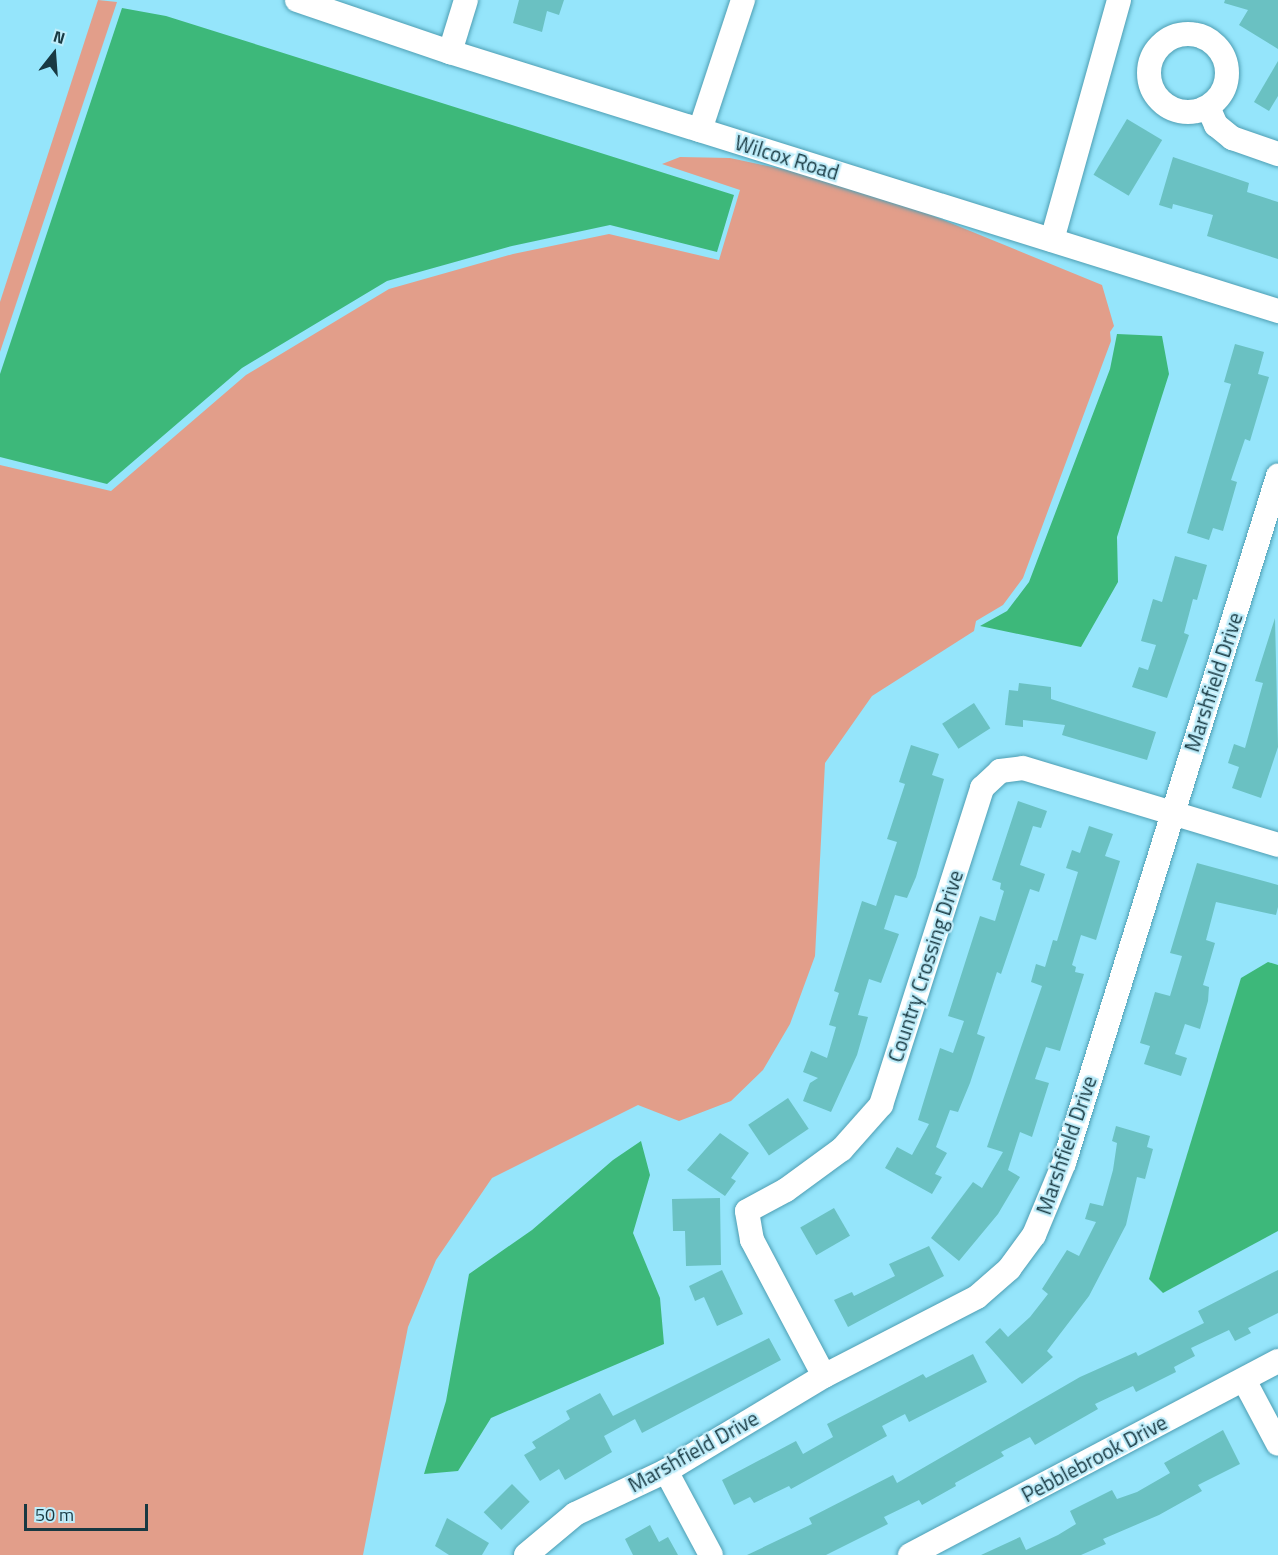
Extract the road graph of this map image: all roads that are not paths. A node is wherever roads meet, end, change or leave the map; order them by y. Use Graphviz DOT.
graph roads {
  1 [pos="297,0"];
  2 [pos="466,0"];
  3 [pos="744,0"];
  4 [pos="1119,0"];
  5 [pos="450,52"];
  6 [pos="1208,107"];
  7 [pos="700,130"];
  8 [pos="1278,154"];
  9 [pos="1052,240"];
  10 [pos="1278,311"];
  11 [pos="1278,476"];
  12 [pos="1171,812"];
  13 [pos="1278,845"];
  14 [pos="1278,1361"];
  15 [pos="824,1376"];
  16 [pos="1244,1380"];
  17 [pos="1278,1444"];
  18 [pos="666,1471"];
  19 [pos="526,1555"];
  20 [pos="711,1555"];
  21 [pos="910,1555"];
  1 -- 5 [label="street, Wilcox Road"];
  2 -- 5 [label="street"];
  3 -- 7 [label="street"];
  4 -- 9 [label="street"];
  5 -- 7 [label="street, Wilcox Road"];
  6 -- 8 [label="street"];
  7 -- 9 [label="street, Wilcox Road"];
  9 -- 10 [label="street, Wilcox Road"];
  11 -- 12 [label="street, Marshfield Drive"];
  12 -- 13 [label="street, Country Crossing Drive"];
  12 -- 15 [label="street, Marshfield Drive"];
  12 -- 15 [label="street, Country Crossing Drive"];
  14 -- 16 [label="street, Pebblebrook Drive"];
  15 -- 18 [label="street, Marshfield Drive"];
  16 -- 17 [label="street"];
  16 -- 21 [label="street, Pebblebrook Drive"];
  18 -- 19 [label="street, Marshfield Drive"];
  18 -- 20 [label="street"];
}
